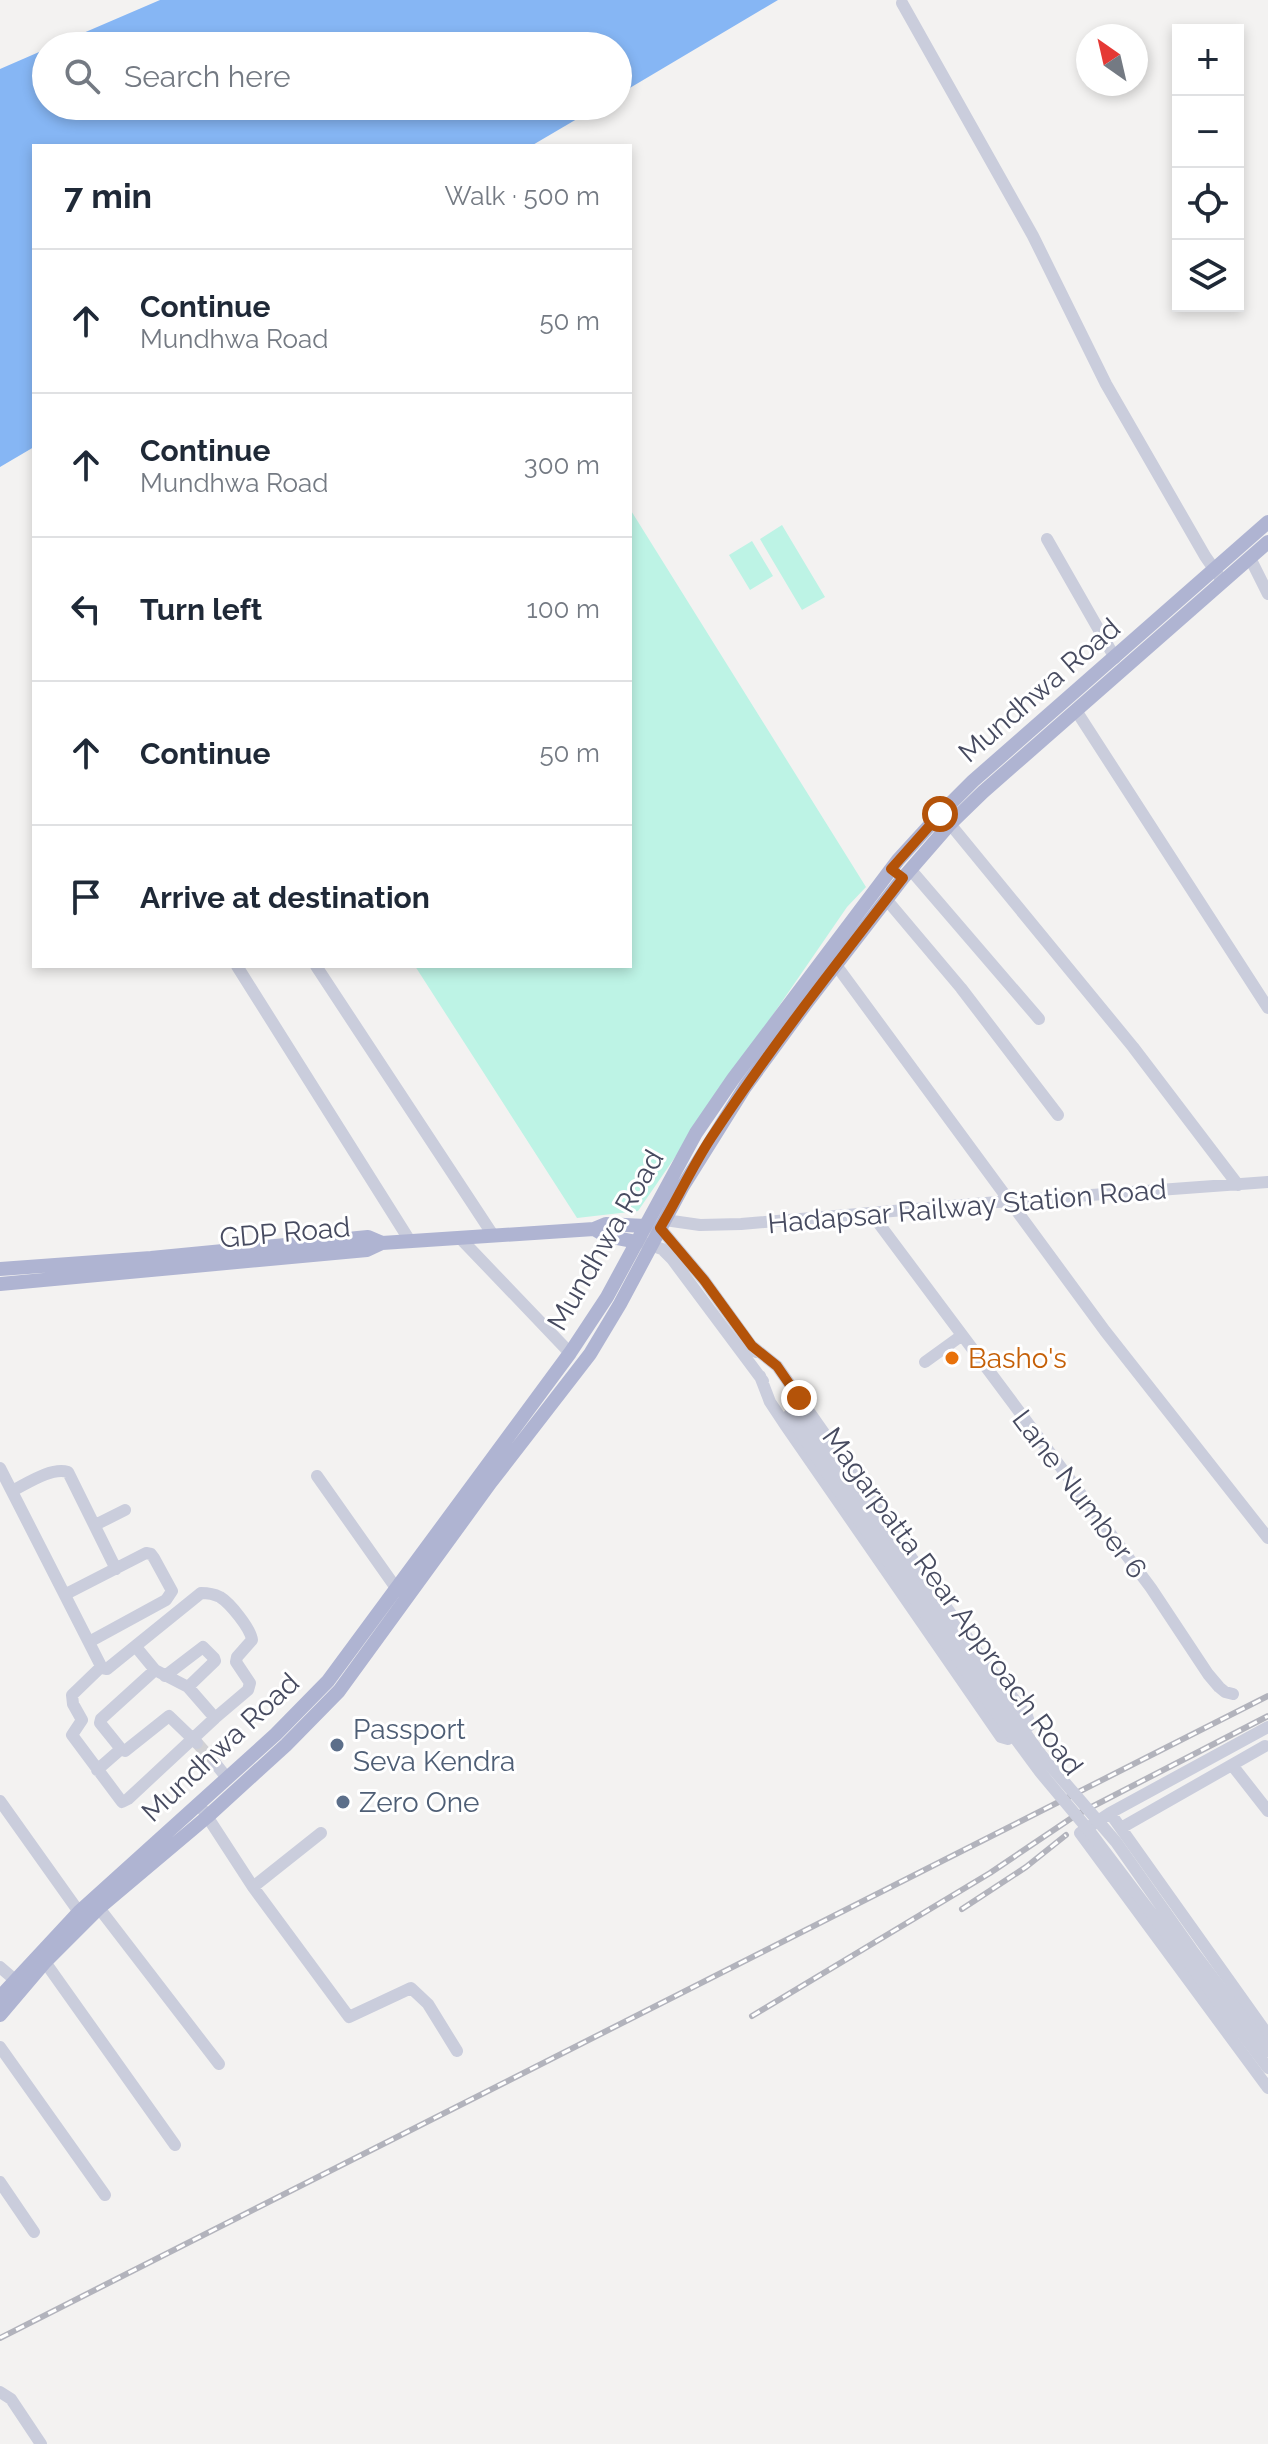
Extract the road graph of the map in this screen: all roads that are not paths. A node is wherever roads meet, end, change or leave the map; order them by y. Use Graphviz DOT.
graph roads {
  1 [pos="902,3"];
  2 [pos="1268,522"];
  3 [pos="1047,539"];
  4 [pos="1268,542"];
  5 [pos="1250,558"];
  6 [pos="1219,576"];
  7 [pos="1268,594"];
  8 [pos="1115,658"];
  9 [pos="1077,712"];
  10 [pos="950,824"];
  11 [pos="901,872"];
  12 [pos="886,899"];
  13 [pos="836,965"];
  14 [pos="238,968"];
  15 [pos="317,968"];
  16 [pos="1268,1008"];
  17 [pos="1039,1019"];
  18 [pos="1058,1115"];
  19 [pos="1268,1182"];
  20 [pos="1238,1185"];
  21 [pos="1009,1201"];
  22 [pos="871,1213"];
  23 [pos="657,1225"];
  24 [pos="594,1229"];
  25 [pos="493,1235"];
  26 [pos="460,1238"];
  27 [pos="410,1241"];
  28 [pos="382,1243"];
  29 [pos="644,1243"];
  30 [pos="0,1269"];
  31 [pos="0,1284"];
  32 [pos="961,1336"];
  33 [pos="752,1346"];
  34 [pos="570,1353"];
  35 [pos="925,1362"];
  36 [pos="760,1376"];
  37 [pos="793,1411"];
  38 [pos="521,1433"];
  39 [pos="0,1468"];
  40 [pos="317,1476"];
  41 [pos="12,1491"];
  42 [pos="125,1510"];
  43 [pos="95,1525"];
  44 [pos="1268,1538"];
  45 [pos="116,1569"];
  46 [pos="396,1588"];
  47 [pos="66,1594"];
  48 [pos="89,1642"];
  49 [pos="136,1647"];
  50 [pos="101,1667"];
  51 [pos="160,1673"];
  52 [pos="333,1686"];
  53 [pos="188,1687"];
  54 [pos="1233,1694"];
  55 [pos="215,1718"];
  56 [pos="1268,1727"];
  57 [pos="1256,1734"];
  58 [pos="195,1740"];
  59 [pos="1266,1748"];
  60 [pos="121,1749"];
  61 [pos="215,1763"];
  62 [pos="1232,1765"];
  63 [pos="97,1770"];
  64 [pos="227,1778"];
  65 [pos="0,1801"];
  66 [pos="203,1810"];
  67 [pos="1268,1811"];
  68 [pos="1110,1813"];
  69 [pos="1121,1828"];
  70 [pos="321,1833"];
  71 [pos="253,1887"];
  72 [pos="99,1908"];
  73 [pos="79,1912"];
  74 [pos="45,1962"];
  75 [pos="0,1967"];
  76 [pos="15,1980"];
  77 [pos="0,1997"];
  78 [pos="0,2015"];
  79 [pos="1268,2035"];
  80 [pos="0,2047"];
  81 [pos="457,2051"];
  82 [pos="1268,2051"];
  83 [pos="219,2064"];
  84 [pos="1268,2068"];
  85 [pos="1268,2088"];
  86 [pos="175,2145"];
  87 [pos="0,2182"];
  88 [pos="105,2195"];
  89 [pos="34,2232"];
  90 [pos="0,2392"];
  91 [pos="41,2444"];
  1 -- 6 [label="street"];
  2 -- 6 [label="main road, Mundhwa Road"];
  3 -- 8 [label="street"];
  4 -- 5 [label="main road, Mundhwa Road"];
  5 -- 6 [label="main road, Mundhwa Road"];
  5 -- 7 [label="street"];
  6 -- 8 [label="main road, Mundhwa Road"];
  6 -- 9 [label="main road, Mundhwa Road"];
  8 -- 11 [label="main road, Mundhwa Road"];
  9 -- 10 [label="main road, Mundhwa Road"];
  9 -- 16 [label="street"];
  10 -- 11 [label="main road, Mundhwa Road"];
  10 -- 20 [label="street"];
  11 -- 12 [label="main road, Mundhwa Road"];
  11 -- 17 [label="street"];
  11 -- 23 [label="main road, Mundhwa Road"];
  12 -- 13 [label="main road, Mundhwa Road"];
  12 -- 18 [label="street"];
  13 -- 21 [label="street"];
  13 -- 23 [label="main road, Mundhwa Road"];
  14 -- 27 [label="street"];
  15 -- 25 [label="street"];
  19 -- 20 [label="street, Hadapsar Railway Station Road"];
  20 -- 21 [label="street, Hadapsar Railway Station Road"];
  21 -- 22 [label="street, Hadapsar Railway Station Road"];
  21 -- 44 [label="street"];
  22 -- 23 [label="street, Hadapsar Railway Station Road"];
  22 -- 32 [label="street, Lane Number 6"];
  23 -- 24 [label="main road"];
  23 -- 29 [label="main road, Mundhwa Road"];
  23 -- 33 [label="street, Magarpatta Rear Approach Road"];
  24 -- 25 [label="main road"];
  24 -- 29 [label="main road, Magarpatta Rear Approach Road"];
  25 -- 26 [label="main road"];
  26 -- 27 [label="main road"];
  26 -- 34 [label="street"];
  27 -- 28 [label="main road"];
  28 -- 30 [label="main road, GDP Road"];
  28 -- 31 [label="main road, GDP Road"];
  29 -- 34 [label="main road, Mundhwa Road"];
  29 -- 36 [label="street, Magarpatta Rear Approach Road"];
  29 -- 38 [label="main road, Mundhwa Road"];
  32 -- 35 [label="street"];
  32 -- 54 [label="street, Lane Number 6"];
  33 -- 36 [label="street"];
  33 -- 37 [label="street, Magarpatta Rear Approach Road"];
  34 -- 38 [label="main road, Mundhwa Road"];
  36 -- 37 [label="street, Magarpatta Rear Approach Road"];
  37 -- 82 [label="street, Magarpatta Rear Approach Road, bridge"];
  37 -- 84 [label="street, Magarpatta Rear Approach Road, bridge"];
  38 -- 46 [label="main road, Mundhwa Road"];
  38 -- 52 [label="main road, Mundhwa Road"];
  39 -- 41 [label="street"];
  40 -- 46 [label="street"];
  41 -- 43 [label="street"];
  41 -- 47 [label="street"];
  42 -- 43 [label="street"];
  43 -- 45 [label="street"];
  45 -- 47 [label="street"];
  45 -- 48 [label="street"];
  46 -- 52 [label="main road, Mundhwa Road"];
  47 -- 48 [label="street"];
  48 -- 50 [label="street"];
  49 -- 50 [label="street"];
  49 -- 51 [label="street"];
  49 -- 55 [label="street"];
  50 -- 63 [label="street"];
  51 -- 53 [label="street"];
  51 -- 53 [label="street"];
  51 -- 60 [label="street"];
  52 -- 64 [label="main road, Mundhwa Road"];
  52 -- 66 [label="main road, Mundhwa Road"];
  53 -- 55 [label="street"];
  55 -- 58 [label="street"];
  56 -- 57 [label="street"];
  57 -- 59 [label="street"];
  57 -- 68 [label="street"];
  58 -- 60 [label="street"];
  58 -- 63 [label="street"];
  59 -- 62 [label="street"];
  60 -- 63 [label="street"];
  61 -- 64 [label="street"];
  62 -- 67 [label="street"];
  62 -- 69 [label="street"];
  64 -- 66 [label="main road, Mundhwa Road"];
  65 -- 73 [label="street"];
  66 -- 71 [label="street"];
  66 -- 72 [label="main road, Mundhwa Road"];
  66 -- 73 [label="main road, Mundhwa Road"];
  68 -- 69 [label="street"];
  68 -- 85 [label="street"];
  69 -- 79 [label="street"];
  70 -- 71 [label="street"];
  71 -- 81 [label="street"];
  72 -- 74 [label="main road, Mundhwa Road"];
  72 -- 83 [label="street"];
  73 -- 76 [label="main road, Mundhwa Road"];
  74 -- 78 [label="main road, Mundhwa Road"];
  74 -- 86 [label="street"];
  75 -- 76 [label="street"];
  76 -- 77 [label="main road, Mundhwa Road"];
  80 -- 88 [label="street"];
  87 -- 89 [label="street"];
  90 -- 91 [label="street"];
}
